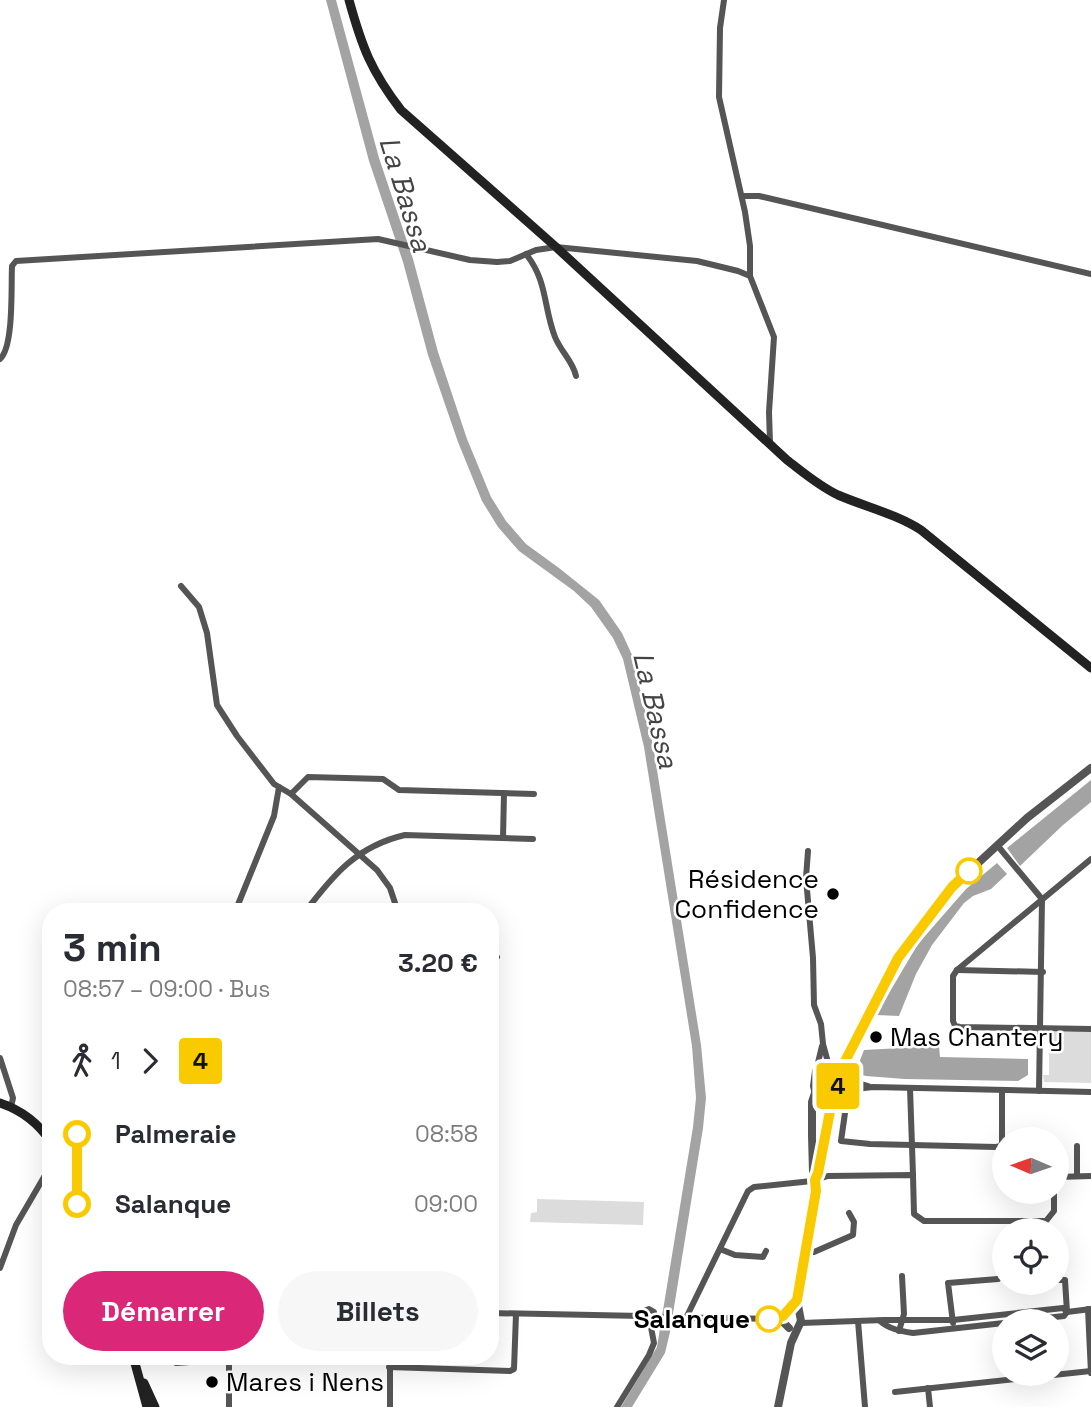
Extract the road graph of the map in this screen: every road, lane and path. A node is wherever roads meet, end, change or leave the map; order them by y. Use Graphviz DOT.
graph roads {
  1 [pos="349,0"];
  2 [pos="724,0"];
  3 [pos="742,196"];
  4 [pos="556,247"];
  5 [pos="526,254"];
  6 [pos="1091,274"];
  7 [pos="750,276"];
  8 [pos="0,359"];
  9 [pos="576,376"];
  10 [pos="770,443"];
  11 [pos="181,586"];
  12 [pos="1091,668"];
  13 [pos="1091,768"];
  14 [pos="279,787"];
  15 [pos="504,793"];
  16 [pos="291,794"];
  17 [pos="534,794"];
  18 [pos="503,838"];
  19 [pos="533,839"];
  20 [pos="997,845"];
  21 [pos="808,851"];
  22 [pos="360,854"];
  23 [pos="1091,859"];
  24 [pos="1042,900"];
  25 [pos="239,903"];
  26 [pos="312,903"];
  27 [pos="395,903"];
  28 [pos="957,970"];
  29 [pos="1042,972"];
  30 [pos="1041,1028"];
  31 [pos="1091,1029"];
  32 [pos="822,1044"];
  33 [pos="0,1058"];
  34 [pos="816,1071"];
  35 [pos="834,1071"];
  36 [pos="873,1087"];
  37 [pos="910,1088"];
  38 [pos="1003,1090"];
  39 [pos="838,1091"];
  40 [pos="1040,1091"];
  41 [pos="1091,1092"];
  42 [pos="815,1093"];
  43 [pos="832,1101"];
  44 [pos="0,1103"];
  45 [pos="11,1107"];
  46 [pos="845,1113"];
  47 [pos="42,1131"];
  48 [pos="812,1136"];
  49 [pos="825,1136"];
  50 [pos="912,1145"];
  51 [pos="1077,1146"];
  52 [pos="913,1175"];
  53 [pos="1069,1176"];
  54 [pos="1077,1176"];
  55 [pos="1091,1176"];
  56 [pos="42,1180"];
  57 [pos="815,1180"];
  58 [pos="1054,1204"];
  59 [pos="849,1213"];
  60 [pos="720,1249"];
  61 [pos="766,1251"];
  62 [pos="806,1253"];
  63 [pos="0,1268"];
  64 [pos="902,1276"];
  65 [pos="992,1279"];
  66 [pos="1089,1309"];
  67 [pos="1069,1312"];
  68 [pos="499,1313"];
  69 [pos="516,1314"];
  70 [pos="642,1316"];
  71 [pos="992,1316"];
  72 [pos="686,1318"];
  73 [pos="655,1319"];
  74 [pos="793,1320"];
  75 [pos="902,1320"];
  76 [pos="953,1320"];
  77 [pos="858,1321"];
  78 [pos="880,1321"];
  79 [pos="992,1324"];
  80 [pos="954,1328"];
  81 [pos="899,1331"];
  82 [pos="136,1365"];
  83 [pos="229,1365"];
  84 [pos="389,1367"];
  85 [pos="1091,1372"];
  86 [pos="139,1376"];
  87 [pos="928,1388"];
  88 [pos="895,1392"];
  89 [pos="147,1407"];
  90 [pos="155,1407"];
  91 [pos="229,1407"];
  92 [pos="390,1407"];
  93 [pos="617,1407"];
  94 [pos="778,1407"];
  95 [pos="865,1407"];
  96 [pos="930,1407"];
  1 -- 4 [label="main road"];
  2 -- 3 [label="street"];
  3 -- 6 [label="street"];
  3 -- 7 [label="street"];
  4 -- 5 [label="street"];
  4 -- 7 [label="street"];
  4 -- 10 [label="main road"];
  5 -- 8 [label="street"];
  5 -- 9 [label="street"];
  7 -- 10 [label="street"];
  10 -- 12 [label="main road"];
  11 -- 14 [label="street"];
  13 -- 20 [label="street"];
  14 -- 16 [label="street"];
  14 -- 25 [label="street"];
  15 -- 16 [label="street"];
  15 -- 17 [label="street"];
  15 -- 18 [label="street"];
  16 -- 22 [label="street"];
  18 -- 19 [label="street"];
  18 -- 22 [label="street"];
  20 -- 24 [label="street"];
  20 -- 35 [label="street"];
  21 -- 32 [label="street"];
  22 -- 26 [label="street"];
  22 -- 27 [label="street"];
  23 -- 24 [label="street"];
  24 -- 28 [label="street"];
  24 -- 29 [label="street"];
  28 -- 29 [label="street"];
  28 -- 30 [label="street"];
  29 -- 30 [label="street"];
  30 -- 31 [label="street"];
  30 -- 40 [label="street"];
  32 -- 34 [label="street"];
  32 -- 35 [label="street"];
  33 -- 45 [label="street"];
  34 -- 35 [label="street"];
  34 -- 42 [label="street"];
  35 -- 36 [label="street"];
  35 -- 39 [label="street"];
  36 -- 37 [label="street"];
  36 -- 39 [label="street"];
  37 -- 38 [label="street"];
  37 -- 50 [label="street"];
  38 -- 40 [label="street"];
  38 -- 50 [label="street"];
  39 -- 43 [label="street"];
  40 -- 41 [label="street"];
  42 -- 43 [label="street"];
  42 -- 48 [label="street"];
  43 -- 49 [label="street"];
  44 -- 45 [label="main road"];
  45 -- 47 [label="main road"];
  46 -- 50 [label="street"];
  48 -- 49 [label="street"];
  48 -- 57 [label="street"];
  49 -- 57 [label="street"];
  50 -- 52 [label="street"];
  51 -- 54 [label="street"];
  52 -- 57 [label="street"];
  52 -- 58 [label="street"];
  53 -- 54 [label="street"];
  54 -- 55 [label="street"];
  56 -- 63 [label="street"];
  57 -- 60 [label="street"];
  57 -- 62 [label="street"];
  59 -- 62 [label="street"];
  60 -- 61 [label="street"];
  60 -- 72 [label="street"];
  62 -- 74 [label="street"];
  64 -- 75 [label="street"];
  65 -- 76 [label="street"];
  66 -- 67 [label="street"];
  66 -- 85 [label="street"];
  68 -- 69 [label="street"];
  69 -- 70 [label="street"];
  69 -- 84 [label="street"];
  70 -- 73 [label="street"];
  70 -- 73 [label="street"];
  71 -- 76 [label="street"];
  72 -- 73 [label="street"];
  72 -- 74 [label="street"];
  73 -- 93 [label="street"];
  74 -- 77 [label="street"];
  74 -- 94 [label="street"];
  75 -- 76 [label="street"];
  75 -- 78 [label="street"];
  75 -- 81 [label="street"];
  76 -- 80 [label="street"];
  77 -- 78 [label="street"];
  77 -- 95 [label="street"];
  78 -- 81 [label="street"];
  79 -- 80 [label="street"];
  80 -- 81 [label="street"];
  82 -- 86 [label="main road"];
  83 -- 91 [label="street"];
  84 -- 92 [label="street"];
  85 -- 87 [label="street"];
  86 -- 89 [label="main road"];
  86 -- 90 [label="main road"];
  87 -- 88 [label="street"];
  87 -- 96 [label="street"];
}
